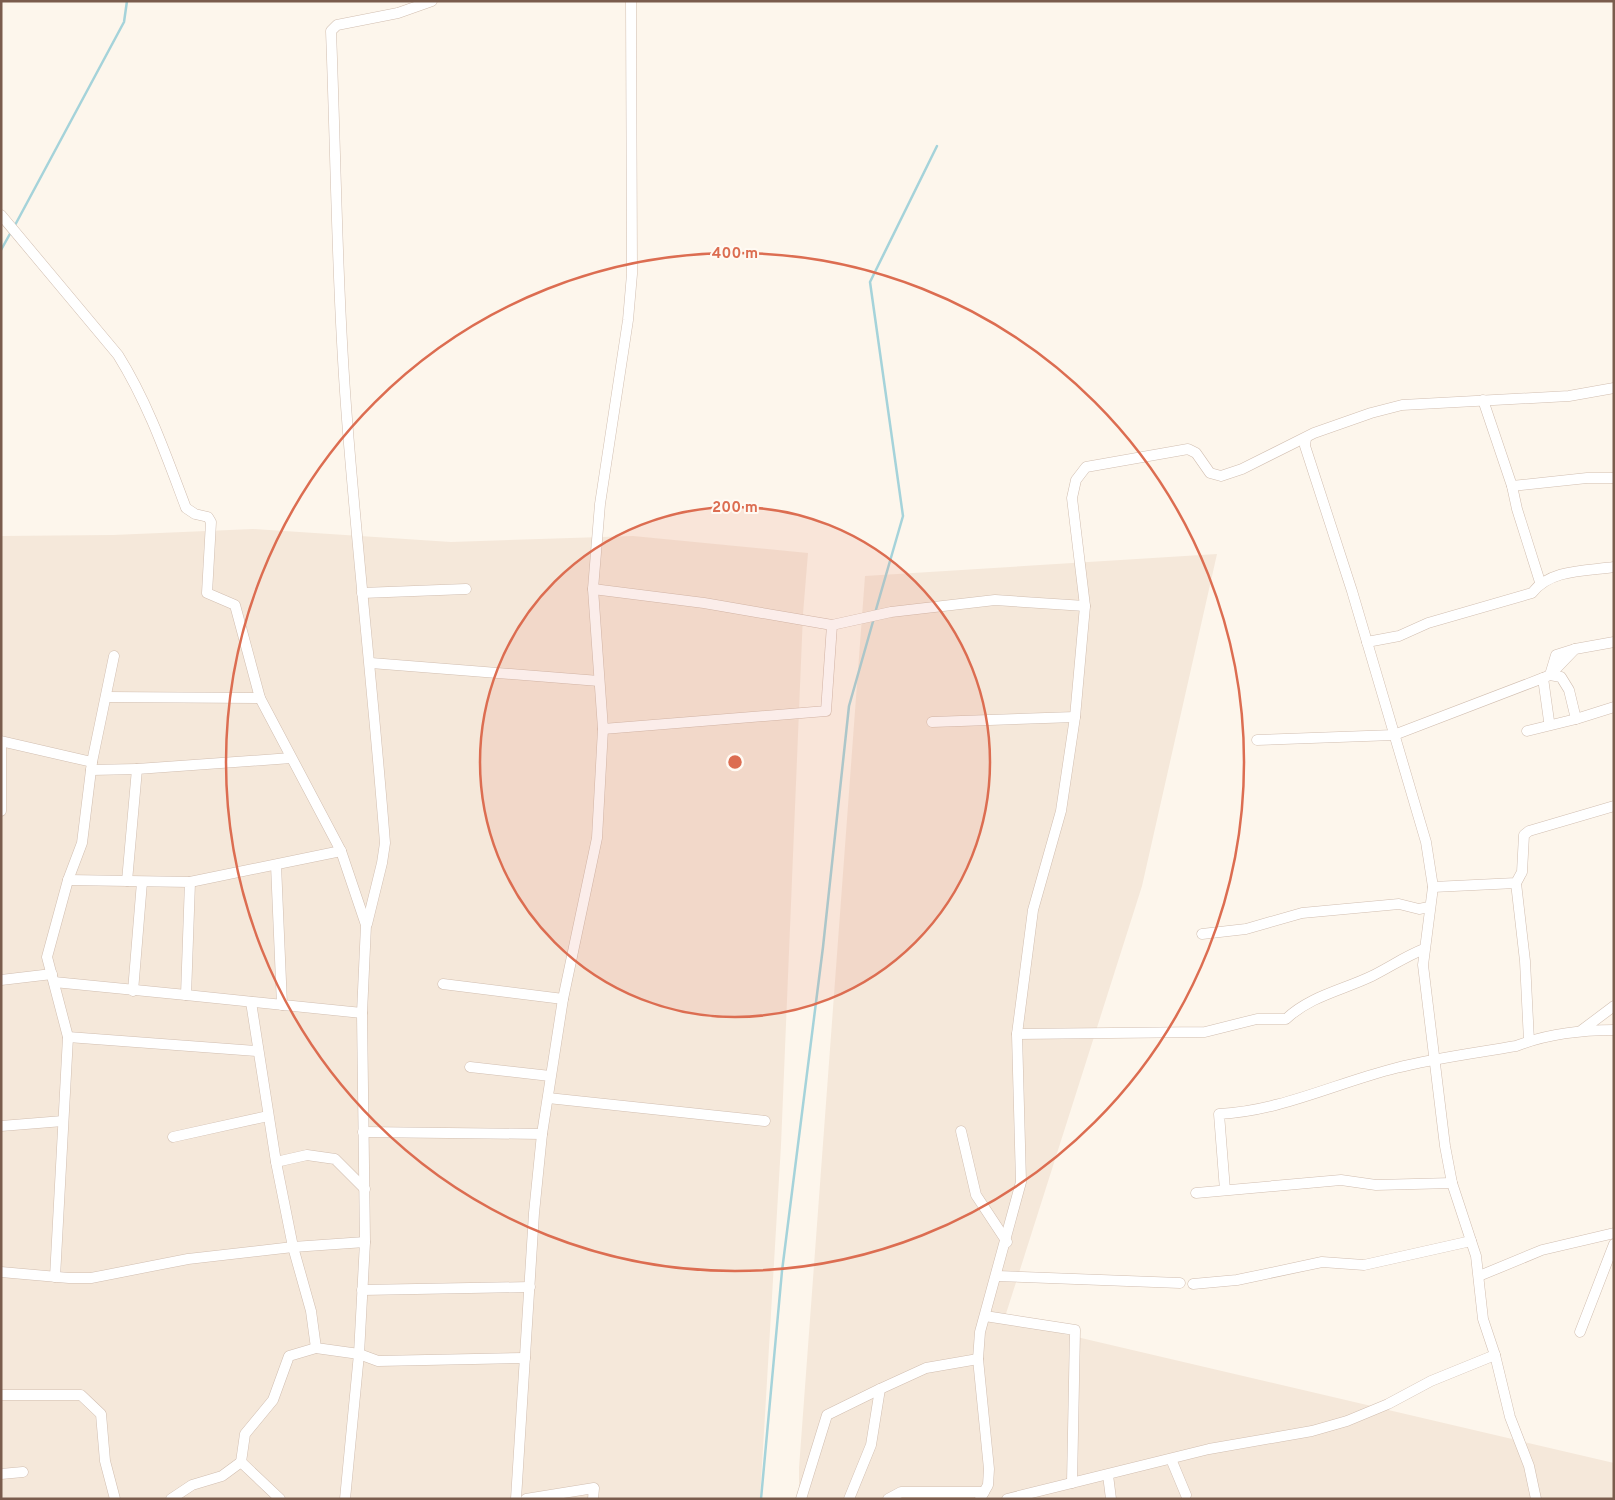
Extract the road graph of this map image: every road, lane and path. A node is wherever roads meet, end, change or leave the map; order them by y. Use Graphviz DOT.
graph roads {
  1 [pos="432,1"];
  2 [pos="631,1"];
  3 [pos="1,215"];
  4 [pos="1614,388"];
  5 [pos="1483,400"];
  6 [pos="1306,438"];
  7 [pos="1614,478"];
  8 [pos="1512,486"];
  9 [pos="1614,567"];
  10 [pos="1540,582"];
  11 [pos="466,589"];
  12 [pos="594,589"];
  13 [pos="362,593"];
  14 [pos="1085,606"];
  15 [pos="832,625"];
  16 [pos="1367,642"];
  17 [pos="1614,642"];
  18 [pos="114,656"];
  19 [pos="371,663"];
  20 [pos="1546,676"];
  21 [pos="599,681"];
  22 [pos="106,697"];
  23 [pos="260,698"];
  24 [pos="1614,707"];
  25 [pos="1075,717"];
  26 [pos="1576,719"];
  27 [pos="1549,721"];
  28 [pos="932,722"];
  29 [pos="603,729"];
  30 [pos="1527,731"];
  31 [pos="1394,735"];
  32 [pos="1257,740"];
  33 [pos="291,758"];
  34 [pos="92,766"];
  35 [pos="137,769"];
  36 [pos="1614,806"];
  37 [pos="1,811"];
  38 [pos="340,851"];
  39 [pos="276,865"];
  40 [pos="68,880"];
  41 [pos="127,881"];
  42 [pos="142,882"];
  43 [pos="190,882"];
  44 [pos="1516,883"];
  45 [pos="1432,887"];
  46 [pos="1429,907"];
  47 [pos="366,925"];
  48 [pos="1202,934"];
  49 [pos="1424,949"];
  50 [pos="53,978"];
  51 [pos="1,980"];
  52 [pos="443,984"];
  53 [pos="133,991"];
  54 [pos="186,995"];
  55 [pos="563,999"];
  56 [pos="251,1002"];
  57 [pos="282,1005"];
  58 [pos="1614,1006"];
  59 [pos="362,1013"];
  60 [pos="1582,1030"];
  61 [pos="1614,1030"];
  62 [pos="1016,1034"];
  63 [pos="68,1037"];
  64 [pos="1528,1041"];
  65 [pos="257,1052"];
  66 [pos="1434,1060"];
  67 [pos="470,1067"];
  68 [pos="550,1076"];
  69 [pos="548,1098"];
  70 [pos="268,1116"];
  71 [pos="63,1121"];
  72 [pos="765,1122"];
  73 [pos="1,1126"];
  74 [pos="961,1131"];
  75 [pos="363,1132"];
  76 [pos="542,1134"];
  77 [pos="173,1137"];
  78 [pos="276,1162"];
  79 [pos="1452,1183"];
  80 [pos="366,1189"];
  81 [pos="1226,1190"];
  82 [pos="1196,1193"];
  83 [pos="1614,1234"];
  84 [pos="1471,1241"];
  85 [pos="365,1242"];
  86 [pos="1007,1242"];
  87 [pos="1614,1244"];
  88 [pos="293,1247"];
  89 [pos="1,1272"];
  90 [pos="996,1276"];
  91 [pos="1478,1276"];
  92 [pos="55,1277"];
  93 [pos="1180,1283"];
  94 [pos="1194,1284"];
  95 [pos="530,1287"];
  96 [pos="362,1290"];
  97 [pos="985,1316"];
  98 [pos="1580,1332"];
  99 [pos="316,1348"];
  100 [pos="359,1354"];
  101 [pos="1495,1355"];
  102 [pos="524,1358"];
  103 [pos="978,1359"];
  104 [pos="880,1389"];
  105 [pos="1,1395"];
  106 [pos="1171,1459"];
  107 [pos="241,1462"];
  108 [pos="24,1472"];
  109 [pos="1,1474"];
  110 [pos="1108,1475"];
  111 [pos="1072,1483"];
  112 [pos="982,1495"];
  113 [pos="1040,1495"];
  114 [pos="1186,1496"];
  115 [pos="115,1499"];
  116 [pos="171,1499"];
  117 [pos="280,1499"];
  118 [pos="345,1499"];
  119 [pos="516,1499"];
  120 [pos="526,1499"];
  121 [pos="593,1499"];
  122 [pos="801,1499"];
  123 [pos="849,1499"];
  124 [pos="888,1499"];
  125 [pos="1007,1499"];
  126 [pos="1111,1499"];
  127 [pos="1536,1499"];
  1 -- 13 [label="street"];
  2 -- 12 [label="street"];
  3 -- 23 [label="street"];
  4 -- 5 [label="street"];
  5 -- 6 [label="street"];
  5 -- 8 [label="street"];
  6 -- 14 [label="street"];
  6 -- 16 [label="street"];
  7 -- 8 [label="street"];
  8 -- 10 [label="street"];
  9 -- 10 [label="street"];
  10 -- 16 [label="street"];
  11 -- 13 [label="street"];
  12 -- 15 [label="street"];
  12 -- 21 [label="street"];
  13 -- 19 [label="street"];
  14 -- 15 [label="street"];
  14 -- 25 [label="street"];
  15 -- 29 [label="street"];
  16 -- 31 [label="street"];
  17 -- 20 [label="street"];
  18 -- 22 [label="street"];
  19 -- 21 [label="street"];
  19 -- 47 [label="street"];
  20 -- 26 [label="street"];
  20 -- 27 [label="street"];
  20 -- 31 [label="street"];
  21 -- 29 [label="street"];
  22 -- 23 [label="street"];
  22 -- 34 [label="street"];
  23 -- 33 [label="street"];
  24 -- 26 [label="street"];
  25 -- 28 [label="street"];
  25 -- 62 [label="street"];
  26 -- 30 [label="street"];
  29 -- 55 [label="street"];
  31 -- 32 [label="street"];
  31 -- 45 [label="street"];
  33 -- 35 [label="street"];
  33 -- 38 [label="street"];
  34 -- 35 [label="street"];
  34 -- 37 [label="street"];
  34 -- 40 [label="street"];
  35 -- 41 [label="street"];
  36 -- 44 [label="street"];
  38 -- 39 [label="street"];
  38 -- 47 [label="street"];
  39 -- 43 [label="street"];
  39 -- 57 [label="street"];
  40 -- 41 [label="street"];
  40 -- 50 [label="street"];
  41 -- 42 [label="street"];
  42 -- 43 [label="street"];
  42 -- 53 [label="street"];
  43 -- 54 [label="street"];
  44 -- 45 [label="street"];
  44 -- 64 [label="street"];
  45 -- 46 [label="street"];
  46 -- 48 [label="street"];
  46 -- 49 [label="street"];
  47 -- 59 [label="street"];
  49 -- 62 [label="street"];
  49 -- 66 [label="street"];
  50 -- 51 [label="street"];
  50 -- 53 [label="street"];
  50 -- 63 [label="street"];
  52 -- 55 [label="street"];
  53 -- 54 [label="street"];
  54 -- 56 [label="street"];
  55 -- 68 [label="street"];
  56 -- 57 [label="street"];
  56 -- 65 [label="street"];
  57 -- 59 [label="street"];
  58 -- 60 [label="street"];
  59 -- 75 [label="street"];
  60 -- 61 [label="street"];
  60 -- 64 [label="street"];
  62 -- 86 [label="street"];
  63 -- 65 [label="street"];
  63 -- 71 [label="street"];
  64 -- 66 [label="street"];
  65 -- 70 [label="street"];
  66 -- 79 [label="street"];
  66 -- 81 [label="street"];
  67 -- 68 [label="street"];
  68 -- 69 [label="street"];
  69 -- 72 [label="street"];
  69 -- 76 [label="street"];
  70 -- 77 [label="street"];
  70 -- 78 [label="street"];
  71 -- 73 [label="street"];
  71 -- 92 [label="street"];
  74 -- 86 [label="street"];
  75 -- 76 [label="street"];
  75 -- 80 [label="street"];
  76 -- 95 [label="street"];
  78 -- 80 [label="street"];
  78 -- 88 [label="street"];
  79 -- 81 [label="street"];
  79 -- 84 [label="street"];
  80 -- 85 [label="street"];
  81 -- 82 [label="street"];
  83 -- 91 [label="street"];
  84 -- 91 [label="street"];
  84 -- 94 [label="street"];
  85 -- 88 [label="street"];
  85 -- 96 [label="street"];
  86 -- 90 [label="street"];
  87 -- 98 [label="street"];
  88 -- 92 [label="street"];
  88 -- 99 [label="street"];
  89 -- 92 [label="street"];
  90 -- 93 [label="street"];
  90 -- 97 [label="street"];
  91 -- 101 [label="street"];
  95 -- 96 [label="street"];
  95 -- 102 [label="street"];
  96 -- 100 [label="street"];
  97 -- 103 [label="street"];
  97 -- 111 [label="street"];
  99 -- 100 [label="street"];
  99 -- 107 [label="street"];
  100 -- 102 [label="street"];
  100 -- 118 [label="street"];
  101 -- 106 [label="street"];
  101 -- 127 [label="street"];
  102 -- 119 [label="street"];
  103 -- 104 [label="street"];
  103 -- 112 [label="street"];
  104 -- 122 [label="street"];
  104 -- 123 [label="street"];
  105 -- 115 [label="street"];
  106 -- 110 [label="street"];
  106 -- 114 [label="street"];
  107 -- 116 [label="street"];
  107 -- 117 [label="street"];
  108 -- 109 [label="street"];
  110 -- 111 [label="street"];
  110 -- 126 [label="street"];
  111 -- 113 [label="street"];
  112 -- 124 [label="street"];
  113 -- 125 [label="street"];
  120 -- 121 [label="street"];
}
